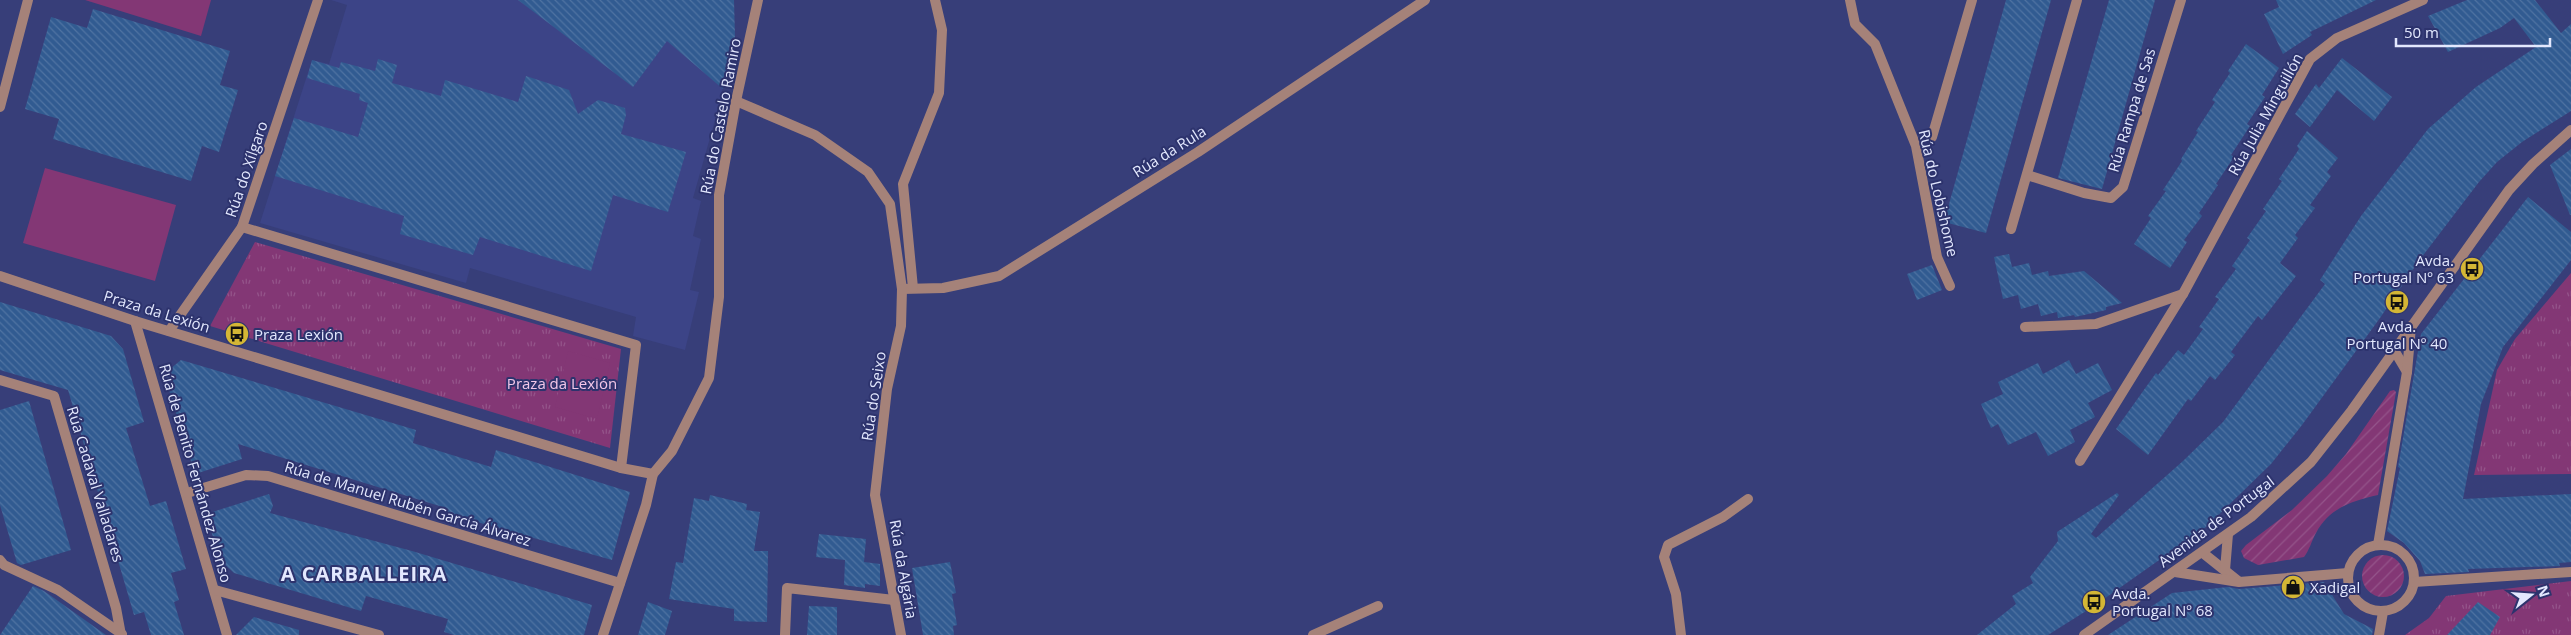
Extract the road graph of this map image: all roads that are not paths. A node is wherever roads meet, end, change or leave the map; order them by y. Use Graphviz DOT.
graph roads {
  1 [pos="28,0"];
  2 [pos="318,0"];
  3 [pos="758,0"];
  4 [pos="935,0"];
  5 [pos="1425,0"];
  6 [pos="1850,0"];
  7 [pos="1972,0"];
  8 [pos="2077,0"];
  9 [pos="2181,0"];
  10 [pos="2423,0"];
  11 [pos="736,101"];
  12 [pos="0,107"];
  13 [pos="2571,130"];
  14 [pos="1932,137"];
  15 [pos="2027,175"];
  16 [pos="242,227"];
  17 [pos="2011,229"];
  18 [pos="0,276"];
  19 [pos="1950,286"];
  20 [pos="912,288"];
  21 [pos="902,289"];
  22 [pos="2183,294"];
  23 [pos="135,321"];
  24 [pos="2411,326"];
  25 [pos="2025,327"];
  26 [pos="169,331"];
  27 [pos="2394,350"];
  28 [pos="2407,372"];
  29 [pos="0,380"];
  30 [pos="2080,461"];
  31 [pos="621,468"];
  32 [pos="654,474"];
  33 [pos="187,493"];
  34 [pos="1748,499"];
  35 [pos="877,508"];
  36 [pos="2228,534"];
  37 [pos="2378,545"];
  38 [pos="2203,553"];
  39 [pos="0,560"];
  40 [pos="2226,570"];
  41 [pos="2174,572"];
  42 [pos="2571,572"];
  43 [pos="2348,574"];
  44 [pos="2238,582"];
  45 [pos="2414,582"];
  46 [pos="620,583"];
  47 [pos="215,590"];
  48 [pos="894,600"];
  49 [pos="1378,606"];
  50 [pos="2383,612"];
  51 [pos="2094,631"];
  52 [pos="122,634"];
  53 [pos="227,635"];
  54 [pos="379,635"];
  55 [pos="603,635"];
  56 [pos="785,635"];
  57 [pos="901,635"];
  58 [pos="1314,635"];
  59 [pos="1681,635"];
  60 [pos="2084,635"];
  61 [pos="2379,635"];
  1 -- 12 [label="street"];
  2 -- 16 [label="street, Rúa do Xílgaro"];
  3 -- 11 [label="street, Rúa do Castelo Ramiro"];
  4 -- 20 [label="street"];
  5 -- 20 [label="street, Rúa da Rula"];
  6 -- 19 [label="street, Rúa do Lobishome"];
  7 -- 14 [label="street"];
  8 -- 15 [label="street"];
  9 -- 15 [label="street, Rúa Rampa de Sas"];
  10 -- 22 [label="street, Rúa Julia Minguillón"];
  11 -- 21 [label="street, Rúa do Seixo"];
  11 -- 32 [label="street, Rúa do Castelo Ramiro"];
  13 -- 24 [label="street, Avenida de Portugal"];
  15 -- 17 [label="street"];
  16 -- 26 [label="street, Rúa do Xílgaro"];
  16 -- 31 [label="street"];
  18 -- 23 [label="street, Praza da Lexión"];
  20 -- 21 [label="street"];
  21 -- 35 [label="street, Rúa do Seixo"];
  22 -- 25 [label="street"];
  22 -- 30 [label="street, Rúa Julia Minguillón"];
  23 -- 26 [label="street, Praza da Lexión"];
  23 -- 33 [label="street, Rúa de Benito Fernández Alonso"];
  24 -- 27 [label="street, Avenida de Portugal"];
  24 -- 28 [label="street"];
  26 -- 31 [label="street, Praza da Lexión"];
  27 -- 28 [label="street"];
  27 -- 36 [label="street, Avenida de Portugal"];
  28 -- 37 [label="street"];
  29 -- 52 [label="street, Rúa Cadaval Valladares"];
  31 -- 32 [label="street, Praza da Lexión"];
  32 -- 46 [label="street, Rúa do Castelo Ramiro"];
  33 -- 46 [label="street, Rúa de Manuel Rubén García Álvarez"];
  33 -- 47 [label="street, Rúa de Benito Fernández Alonso"];
  34 -- 59 [label="street"];
  35 -- 48 [label="street, Rúa da Algária"];
  36 -- 38 [label="street, Avenida de Portugal"];
  36 -- 40 [label="street"];
  37 -- 43 [label="street"];
  37 -- 45 [label="street"];
  38 -- 40 [label="street"];
  38 -- 41 [label="street, Avenida de Portugal"];
  39 -- 52 [label="street"];
  40 -- 44 [label="street"];
  41 -- 44 [label="street"];
  41 -- 51 [label="street, Avenida de Portugal"];
  42 -- 45 [label="street"];
  43 -- 44 [label="street"];
  43 -- 50 [label="street"];
  45 -- 50 [label="street"];
  46 -- 55 [label="street, Rúa do Castelo Ramiro"];
  47 -- 53 [label="street, Rúa de Benito Fernández Alonso"];
  47 -- 54 [label="street"];
  48 -- 56 [label="street"];
  48 -- 57 [label="street, Rúa da Algária"];
  49 -- 58 [label="street"];
  50 -- 61 [label="street"];
  51 -- 60 [label="street, Avenida de Portugal"];
}
